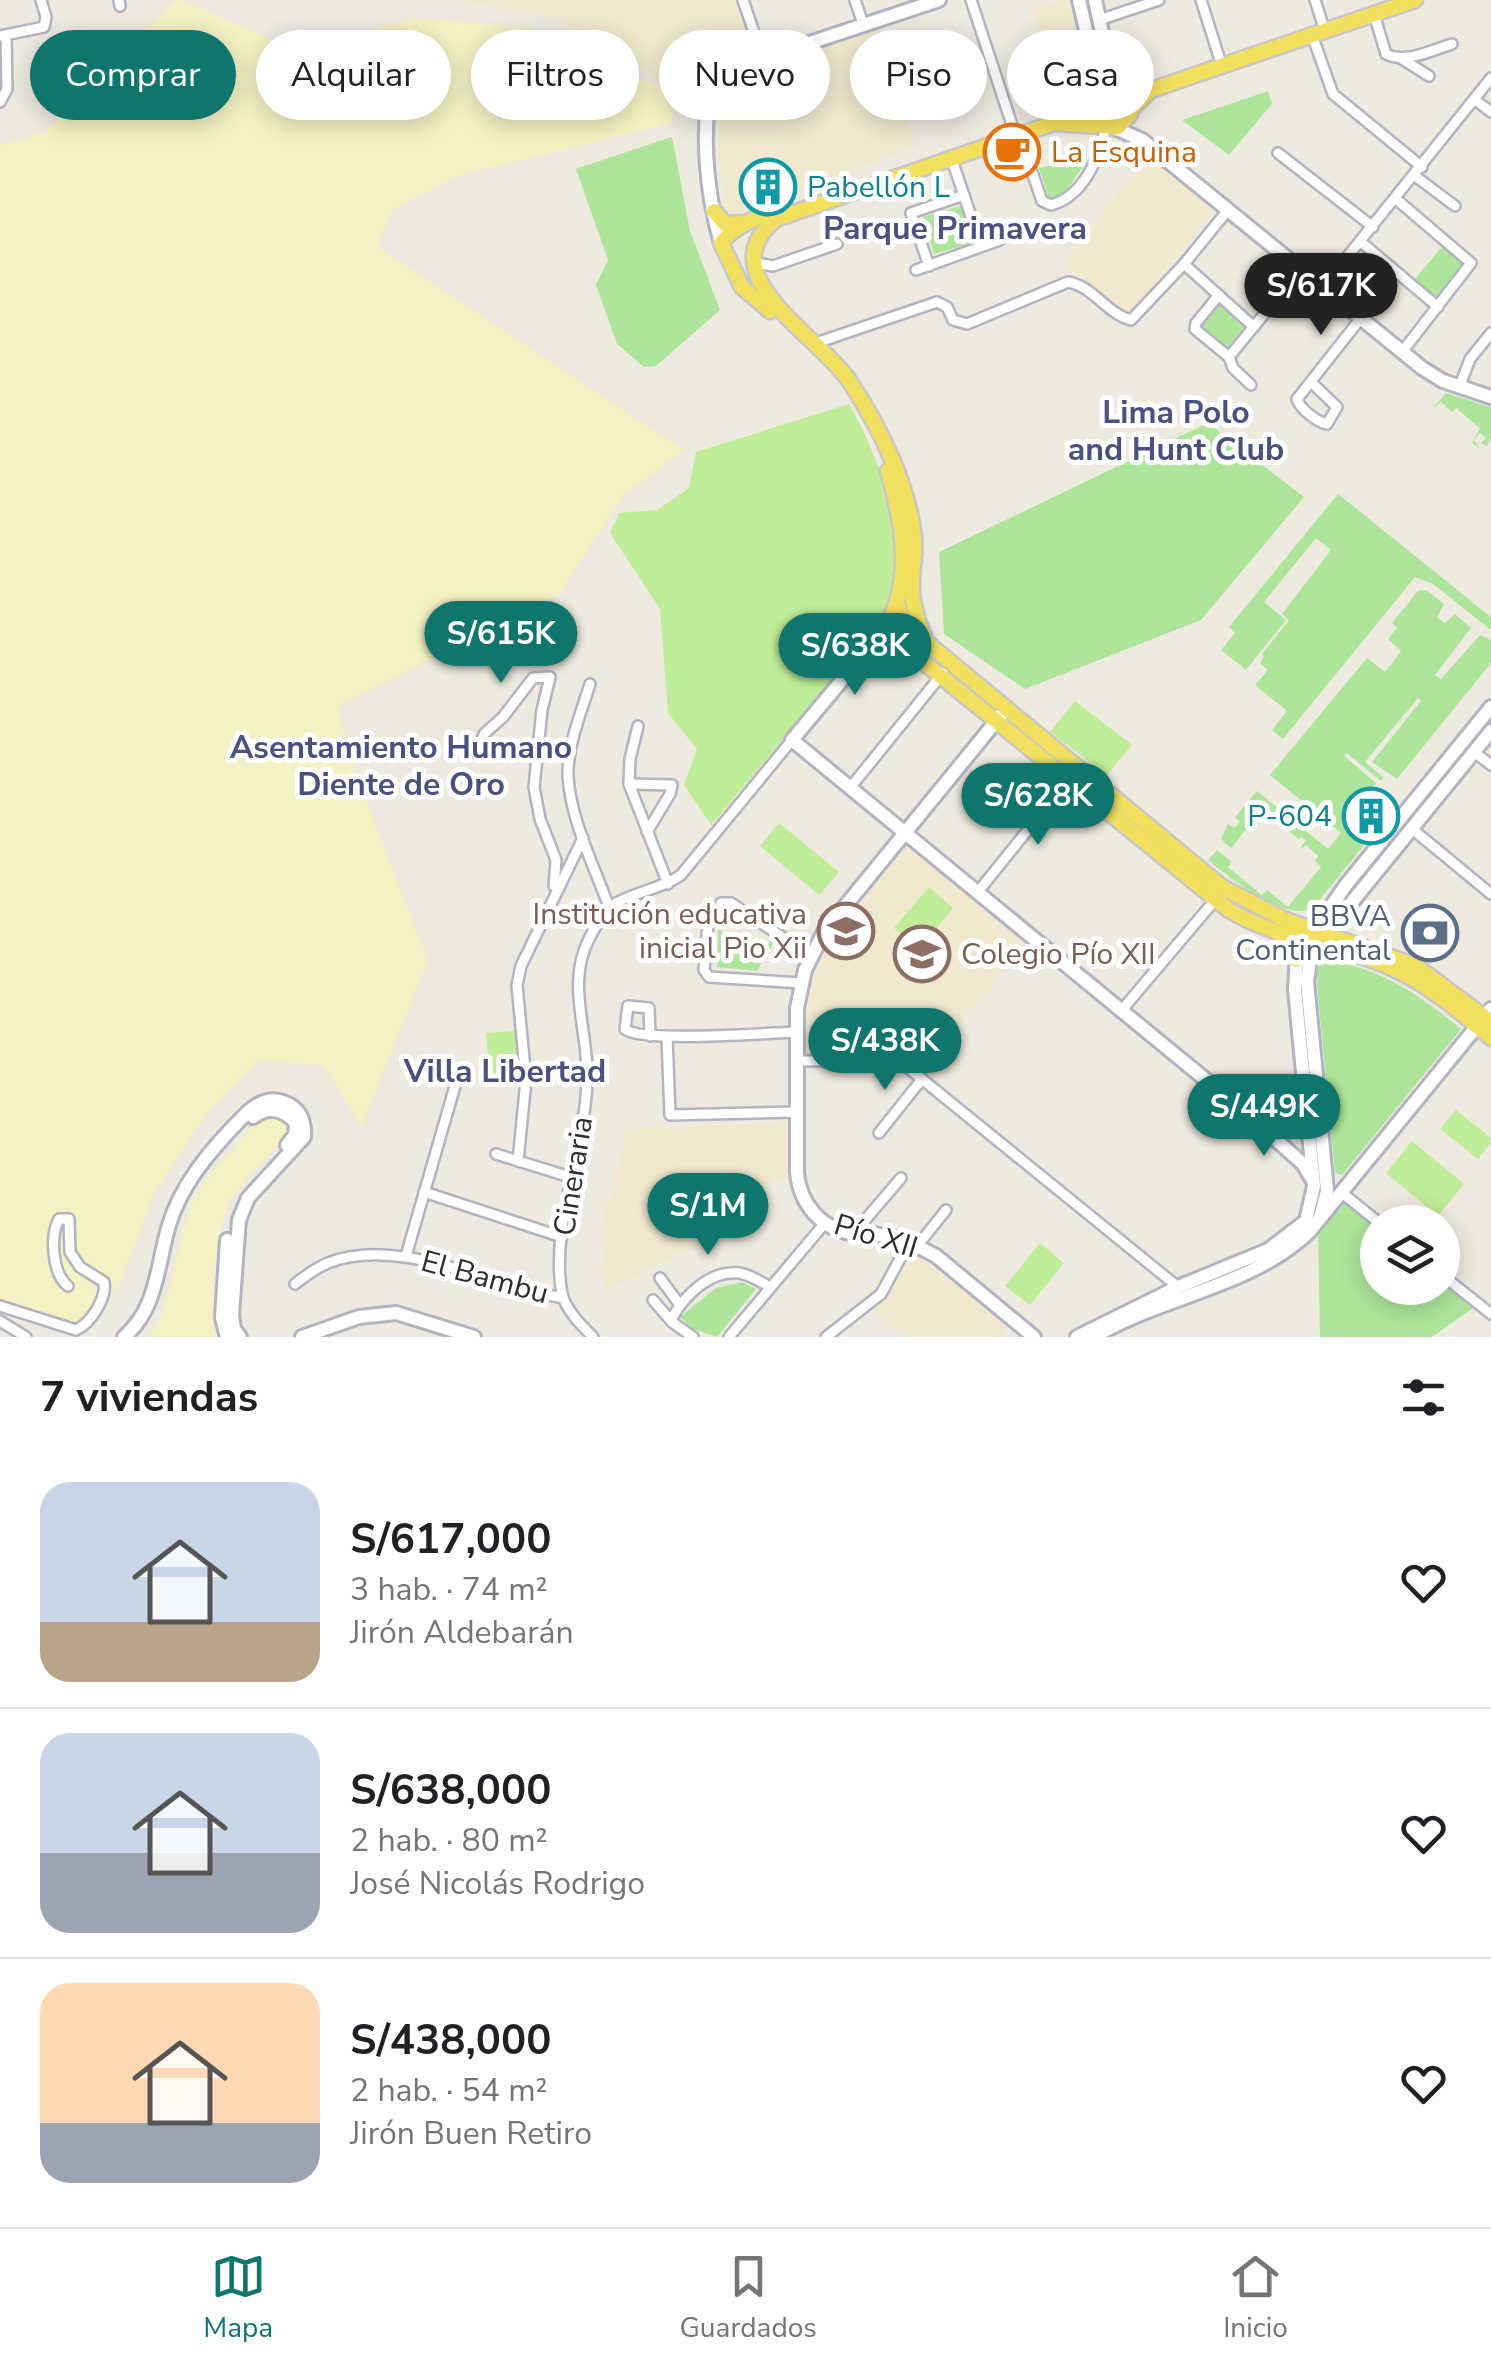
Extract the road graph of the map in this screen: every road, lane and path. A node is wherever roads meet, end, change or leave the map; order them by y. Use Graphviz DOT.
graph roads {
  1 [pos="41,0"];
  2 [pos="743,0"];
  3 [pos="856,0"];
  4 [pos="939,0"];
  5 [pos="971,0"];
  6 [pos="1078,0"];
  7 [pos="1095,0"];
  8 [pos="1158,0"];
  9 [pos="1200,0"];
  10 [pos="1315,0"];
  11 [pos="1391,0"];
  12 [pos="1415,0"];
  13 [pos="922,3"];
  14 [pos="1374,14"];
  15 [pos="1099,20"];
  16 [pos="1322,22"];
  17 [pos="863,24"];
  18 [pos="753,30"];
  19 [pos="1088,30"];
  20 [pos="1100,30"];
  21 [pos="830,34"];
  22 [pos="1312,35"];
  23 [pos="3,36"];
  24 [pos="1452,44"];
  25 [pos="1217,53"];
  26 [pos="1399,59"];
  27 [pos="1429,76"];
  28 [pos="1154,78"];
  29 [pos="1491,78"];
  30 [pos="1154,89"];
  31 [pos="1476,100"];
  32 [pos="0,102"];
  33 [pos="1491,112"];
  34 [pos="708,120"];
  35 [pos="1045,120"];
  36 [pos="1102,120"];
  37 [pos="1127,120"];
  38 [pos="1134,120"];
  39 [pos="1108,126"];
  40 [pos="1016,131"];
  41 [pos="1142,140"];
  42 [pos="1278,153"];
  43 [pos="951,157"];
  44 [pos="1419,172"];
  45 [pos="964,196"];
  46 [pos="1396,199"];
  47 [pos="1455,206"];
  48 [pos="1228,210"];
  49 [pos="714,211"];
  50 [pos="750,220"];
  51 [pos="1373,227"];
  52 [pos="1000,240"];
  53 [pos="1361,242"];
  54 [pos="721,243"];
  55 [pos="837,244"];
  56 [pos="981,246"];
  57 [pos="1184,264"];
  58 [pos="928,266"];
  59 [pos="1300,269"];
  60 [pos="755,270"];
  61 [pos="916,270"];
  62 [pos="735,276"];
  63 [pos="1323,288"];
  64 [pos="1218,295"];
  65 [pos="1438,307"];
  66 [pos="1361,318"];
  67 [pos="1254,327"];
  68 [pos="1489,337"];
  69 [pos="816,343"];
  70 [pos="1402,352"];
  71 [pos="1228,356"];
  72 [pos="1311,382"];
  73 [pos="1251,385"];
  74 [pos="1459,388"];
  75 [pos="1491,397"];
  76 [pos="898,605"];
  77 [pos="884,630"];
  78 [pos="913,652"];
  79 [pos="952,664"];
  80 [pos="940,676"];
  81 [pos="590,684"];
  82 [pos="1491,707"];
  83 [pos="1001,715"];
  84 [pos="638,726"];
  85 [pos="1491,731"];
  86 [pos="792,740"];
  87 [pos="480,744"];
  88 [pos="1474,752"];
  89 [pos="1491,766"];
  90 [pos="1069,779"];
  91 [pos="630,784"];
  92 [pos="850,788"];
  93 [pos="1107,801"];
  94 [pos="1411,828"];
  95 [pos="648,832"];
  96 [pos="904,833"];
  97 [pos="583,838"];
  98 [pos="1363,875"];
  99 [pos="668,884"];
  100 [pos="978,892"];
  101 [pos="554,894"];
  102 [pos="1491,894"];
  103 [pos="1214,900"];
  104 [pos="609,907"];
  105 [pos="1275,930"];
  106 [pos="1316,937"];
  107 [pos="811,956"];
  108 [pos="1296,960"];
  109 [pos="801,983"];
  110 [pos="1122,1011"];
  111 [pos="1488,1026"];
  112 [pos="796,1032"];
  113 [pos="650,1036"];
  114 [pos="667,1037"];
  115 [pos="797,1061"];
  116 [pos="457,1079"];
  117 [pos="922,1079"];
  118 [pos="1305,1093"];
  119 [pos="796,1112"];
  120 [pos="1244,1112"];
  121 [pos="879,1133"];
  122 [pos="1278,1142"];
  123 [pos="1316,1142"];
  124 [pos="496,1154"];
  125 [pos="518,1161"];
  126 [pos="573,1178"];
  127 [pos="902,1178"];
  128 [pos="1320,1186"];
  129 [pos="424,1192"];
  130 [pos="1341,1192"];
  131 [pos="1360,1207"];
  132 [pos="946,1210"];
  133 [pos="1320,1218"];
  134 [pos="824,1222"];
  135 [pos="854,1234"];
  136 [pos="562,1237"];
  137 [pos="913,1244"];
  138 [pos="406,1256"];
  139 [pos="660,1278"];
  140 [pos="295,1284"];
  141 [pos="68,1286"];
  142 [pos="770,1287"];
  143 [pos="1178,1288"];
  144 [pos="1460,1289"];
  145 [pos="563,1298"];
  146 [pos="653,1300"];
  147 [pos="680,1305"];
  148 [pos="0,1306"];
  149 [pos="1491,1314"];
  150 [pos="672,1318"];
  151 [pos="0,1321"];
  152 [pos="1026,1336"];
  153 [pos="26,1337"];
  154 [pos="124,1337"];
  155 [pos="133,1337"];
  156 [pos="227,1337"];
  157 [pos="240,1337"];
  158 [pos="302,1337"];
  159 [pos="326,1337"];
  160 [pos="452,1337"];
  161 [pos="474,1337"];
  162 [pos="592,1337"];
  163 [pos="693,1337"];
  164 [pos="729,1337"];
  165 [pos="826,1337"];
  166 [pos="1077,1337"];
  167 [pos="1094,1337"];
  1 -- 23 [label="street"];
  2 -- 18 [label="street"];
  3 -- 17 [label="street"];
  4 -- 13 [label="main road"];
  5 -- 40 [label="street"];
  6 -- 19 [label="main road"];
  7 -- 15 [label="main road"];
  8 -- 15 [label="street"];
  9 -- 25 [label="street"];
  10 -- 16 [label="street"];
  11 -- 16 [label="main road"];
  12 -- 14 [label="main road"];
  13 -- 17 [label="main road"];
  14 -- 22 [label="main road"];
  14 -- 26 [label="street"];
  15 -- 20 [label="main road"];
  16 -- 25 [label="main road"];
  17 -- 21 [label="main road"];
  22 -- 30 [label="main road"];
  22 -- 44 [label="street"];
  23 -- 32 [label="street"];
  24 -- 26 [label="street"];
  25 -- 28 [label="main road"];
  26 -- 27 [label="street"];
  29 -- 31 [label="street"];
  31 -- 33 [label="street"];
  31 -- 44 [label="street"];
  34 -- 49 [label="main road"];
  35 -- 40 [label="main road"];
  36 -- 39 [label="main road"];
  37 -- 39 [label="main road"];
  38 -- 41 [label="main road"];
  39 -- 40 [label="main road"];
  39 -- 40 [label="street"];
  39 -- 41 [label="main road"];
  40 -- 43 [label="main road"];
  40 -- 50 [label="main road"];
  41 -- 48 [label="main road"];
  42 -- 51 [label="street"];
  43 -- 45 [label="street"];
  43 -- 60 [label="main road"];
  44 -- 46 [label="street"];
  44 -- 47 [label="street"];
  45 -- 56 [label="street"];
  45 -- 58 [label="street"];
  46 -- 51 [label="street"];
  46 -- 65 [label="street"];
  48 -- 57 [label="street"];
  48 -- 59 [label="main road"];
  49 -- 50 [label="main road"];
  49 -- 54 [label="main road"];
  50 -- 54 [label="main road"];
  51 -- 53 [label="street"];
  52 -- 56 [label="street"];
  53 -- 63 [label="street"];
  53 -- 65 [label="street"];
  54 -- 62 [label="main road"];
  55 -- 60 [label="street"];
  56 -- 58 [label="street"];
  57 -- 64 [label="street"];
  57 -- 69 [label="street"];
  58 -- 61 [label="street"];
  59 -- 63 [label="main road"];
  59 -- 67 [label="street"];
  60 -- 62 [label="main road"];
  60 -- 69 [label="main road"];
  62 -- 76 [label="main road"];
  63 -- 66 [label="main road"];
  64 -- 67 [label="street"];
  64 -- 71 [label="street"];
  65 -- 70 [label="street"];
  66 -- 70 [label="main road"];
  66 -- 72 [label="street"];
  67 -- 71 [label="street"];
  68 -- 74 [label="street"];
  69 -- 79 [label="main road"];
  70 -- 74 [label="main road"];
  71 -- 73 [label="street"];
  72 -- 72 [label="street"];
  74 -- 75 [label="main road"];
  76 -- 77 [label="main road"];
  76 -- 78 [label="main road"];
  77 -- 78 [label="main road"];
  77 -- 86 [label="main road"];
  78 -- 80 [label="main road"];
  79 -- 80 [label="street"];
  79 -- 83 [label="main road"];
  80 -- 83 [label="main road"];
  80 -- 92 [label="street"];
  81 -- 97 [label="street"];
  82 -- 98 [label="main road"];
  83 -- 90 [label="main road"];
  83 -- 93 [label="main road"];
  83 -- 96 [label="main road, Pío XII"];
  84 -- 91 [label="street"];
  85 -- 88 [label="main road"];
  86 -- 92 [label="main road"];
  86 -- 99 [label="street"];
  87 -- 101 [label="street"];
  88 -- 89 [label="street"];
  88 -- 94 [label="main road"];
  90 -- 93 [label="main road"];
  90 -- 100 [label="street"];
  91 -- 95 [label="street"];
  91 -- 95 [label="street"];
  92 -- 96 [label="main road"];
  93 -- 103 [label="main road"];
  93 -- 106 [label="main road"];
  94 -- 98 [label="main road"];
  94 -- 102 [label="street"];
  95 -- 99 [label="street"];
  96 -- 100 [label="main road"];
  96 -- 107 [label="main road, Pío XII"];
  97 -- 101 [label="street"];
  97 -- 104 [label="street"];
  98 -- 106 [label="main road"];
  99 -- 104 [label="street"];
  100 -- 110 [label="main road"];
  101 -- 125 [label="street"];
  103 -- 105 [label="main road"];
  103 -- 110 [label="street"];
  104 -- 126 [label="street, Cineraria"];
  105 -- 106 [label="main road"];
  105 -- 108 [label="main road"];
  106 -- 108 [label="main road"];
  106 -- 111 [label="main road"];
  106 -- 123 [label="main road"];
  107 -- 109 [label="main road, Pío XII"];
  107 -- 109 [label="street"];
  108 -- 118 [label="main road"];
  109 -- 112 [label="main road, Pío XII"];
  110 -- 120 [label="main road"];
  111 -- 130 [label="main road"];
  112 -- 114 [label="street"];
  112 -- 115 [label="main road, Pío XII"];
  113 -- 114 [label="street"];
  114 -- 119 [label="street"];
  115 -- 117 [label="street"];
  115 -- 119 [label="main road, Pío XII"];
  116 -- 129 [label="street"];
  117 -- 121 [label="street"];
  117 -- 143 [label="street"];
  118 -- 120 [label="main road"];
  118 -- 123 [label="main road"];
  119 -- 134 [label="main road, Pío XII"];
  120 -- 122 [label="main road"];
  122 -- 123 [label="main road"];
  122 -- 128 [label="main road"];
  123 -- 128 [label="main road"];
  123 -- 128 [label="main road"];
  124 -- 125 [label="street"];
  125 -- 126 [label="street"];
  126 -- 136 [label="street, Cineraria"];
  127 -- 135 [label="street"];
  128 -- 133 [label="main road"];
  128 -- 143 [label="main road"];
  129 -- 136 [label="street"];
  129 -- 138 [label="street"];
  130 -- 131 [label="street"];
  130 -- 133 [label="main road"];
  132 -- 137 [label="street"];
  133 -- 167 [label="main road"];
  134 -- 135 [label="main road, Pío XII"];
  134 -- 142 [label="street"];
  135 -- 137 [label="main road, Pío XII"];
  136 -- 145 [label="street, Cineraria"];
  137 -- 152 [label="main road, Pío XII"];
  137 -- 165 [label="street"];
  138 -- 140 [label="street, El Bambu"];
  138 -- 145 [label="street, El Bambu"];
  139 -- 147 [label="street"];
  141 -- 148 [label="street"];
  142 -- 147 [label="street"];
  142 -- 164 [label="street"];
  143 -- 166 [label="main road"];
  144 -- 149 [label="street"];
  145 -- 162 [label="street"];
  146 -- 150 [label="street"];
  147 -- 150 [label="street"];
  150 -- 163 [label="street"];
  151 -- 153 [label="street"];
  154 -- 157 [label="main road"];
  155 -- 156 [label="main road"];
  158 -- 161 [label="main road"];
  159 -- 160 [label="main road"];
}
